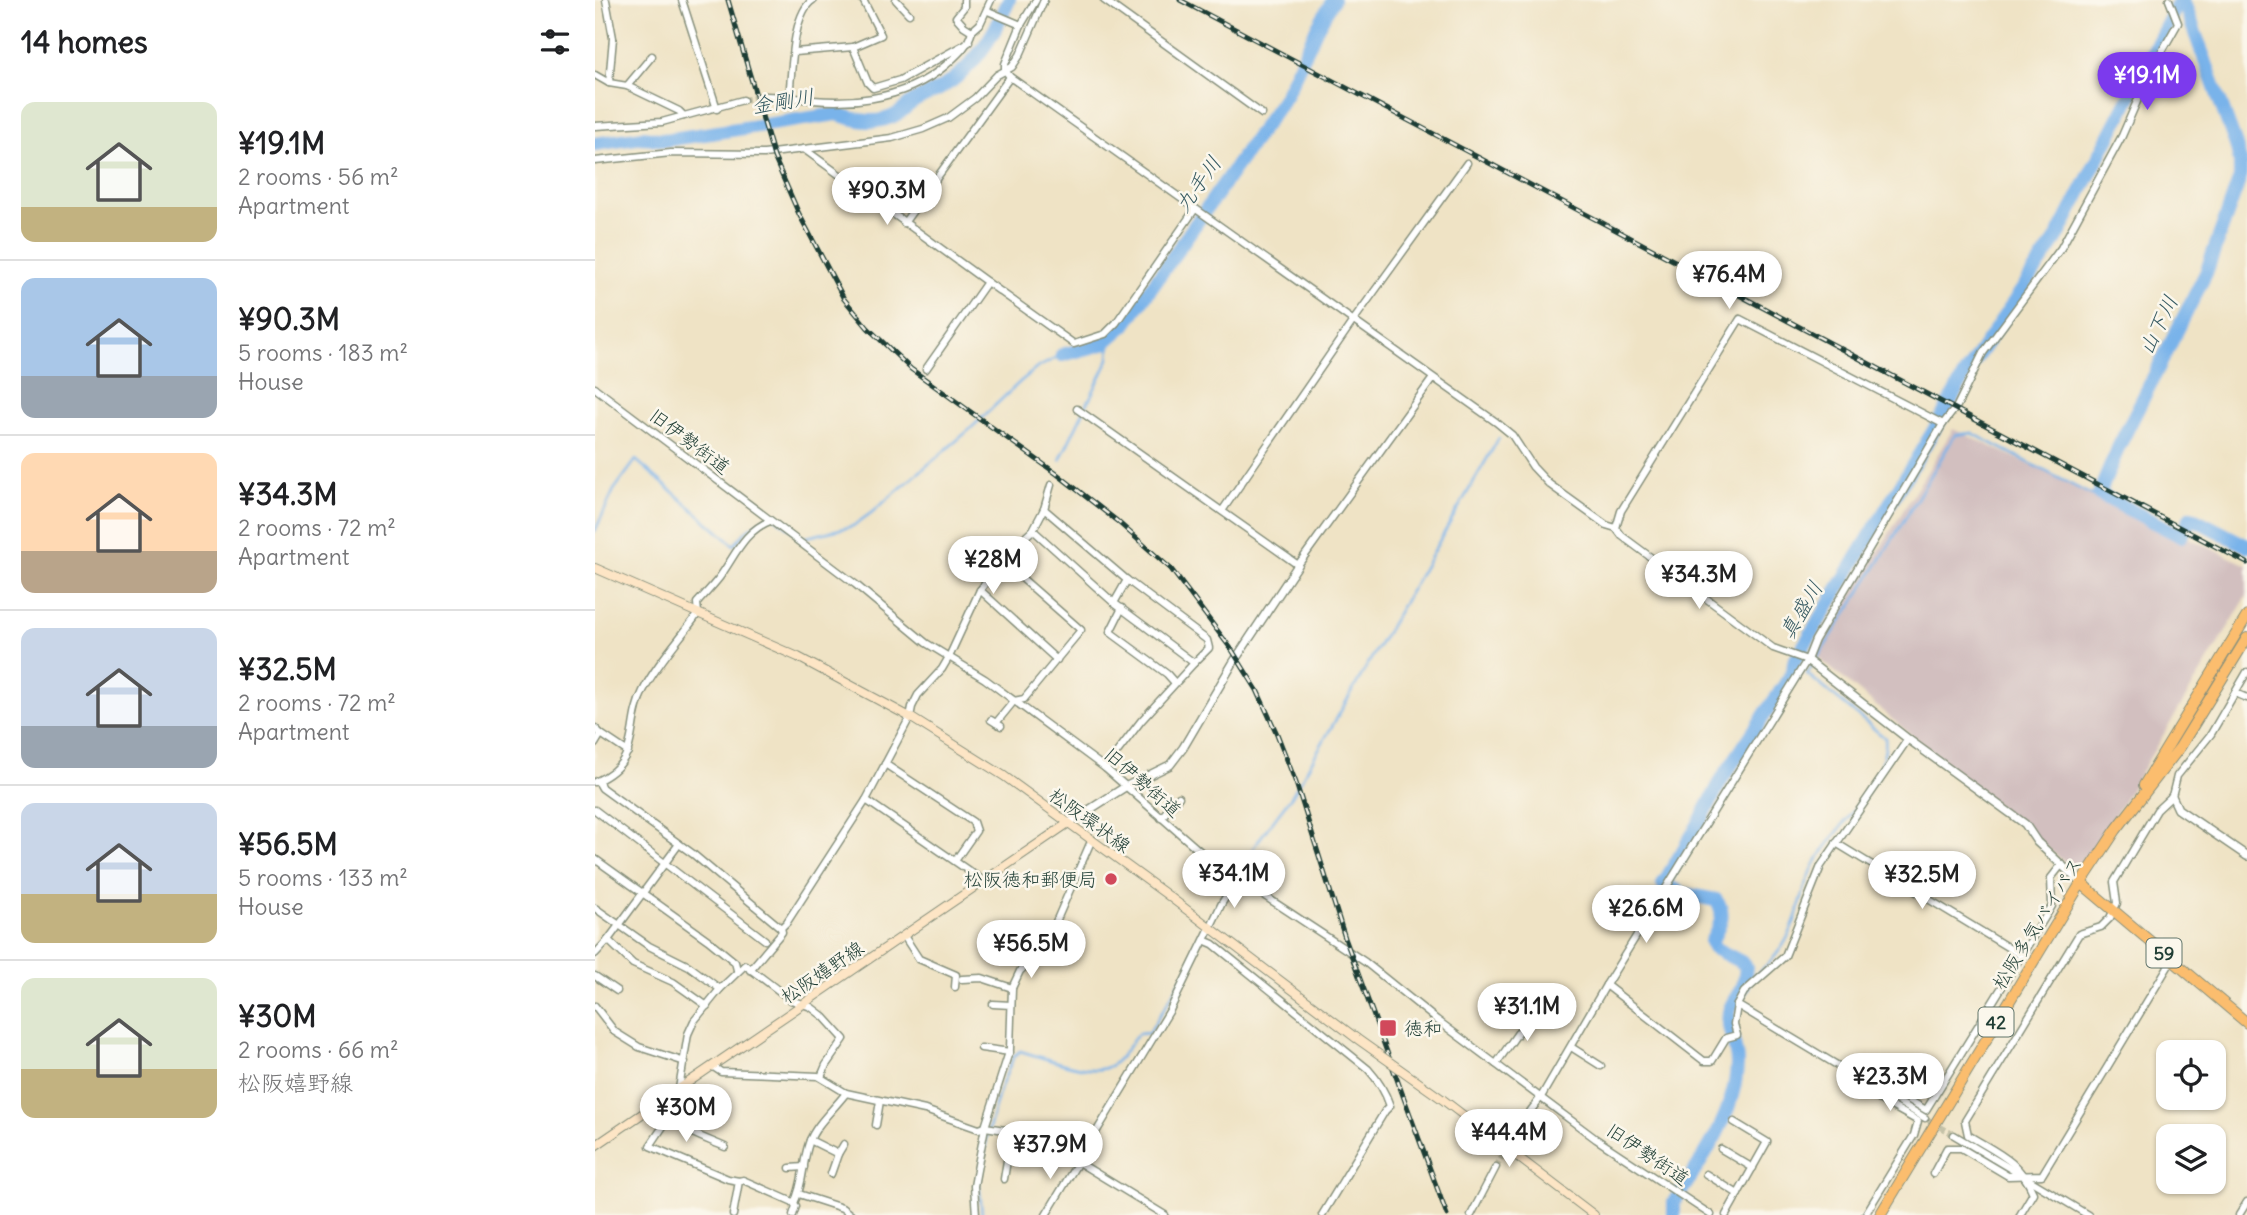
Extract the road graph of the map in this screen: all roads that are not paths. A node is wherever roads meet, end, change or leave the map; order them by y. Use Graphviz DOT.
graph roads {
  1 [pos="606,0"];
  2 [pos="682,0"];
  3 [pos="797,0"];
  4 [pos="863,0"];
  5 [pos="897,0"];
  6 [pos="964,0"];
  7 [pos="991,0"];
  8 [pos="1036,0"];
  9 [pos="1044,0"];
  10 [pos="1104,0"];
  11 [pos="2169,0"];
  12 [pos="810,2"];
  13 [pos="988,10"];
  14 [pos="909,13"];
  15 [pos="1018,24"];
  16 [pos="972,30"];
  17 [pos="969,42"];
  18 [pos="853,47"];
  19 [pos="795,52"];
  20 [pos="652,56"];
  21 [pos="1005,70"];
  22 [pos="595,75"];
  23 [pos="1010,78"];
  24 [pos="609,83"];
  25 [pos="627,86"];
  26 [pos="765,96"];
  27 [pos="789,97"];
  28 [pos="743,100"];
  29 [pos="716,109"];
  30 [pos="1262,114"];
  31 [pos="684,116"];
  32 [pos="595,126"];
  33 [pos="804,149"];
  34 [pos="595,161"];
  35 [pos="1467,163"];
  36 [pos="1195,209"];
  37 [pos="904,223"];
  38 [pos="987,282"];
  39 [pos="1353,321"];
  40 [pos="926,369"];
  41 [pos="1433,378"];
  42 [pos="595,388"];
  43 [pos="1077,409"];
  44 [pos="1943,424"];
  45 [pos="1051,485"];
  46 [pos="1044,509"];
  47 [pos="1222,511"];
  48 [pos="770,521"];
  49 [pos="1616,528"];
  50 [pos="1033,530"];
  51 [pos="1001,565"];
  52 [pos="1298,565"];
  53 [pos="595,568"];
  54 [pos="1127,580"];
  55 [pos="980,590"];
  56 [pos="1115,603"];
  57 [pos="1122,608"];
  58 [pos="698,613"];
  59 [pos="2247,617"];
  60 [pos="2247,638"];
  61 [pos="2232,653"];
  62 [pos="949,657"];
  63 [pos="1057,660"];
  64 [pos="1808,661"];
  65 [pos="1194,663"];
  66 [pos="2247,672"];
  67 [pos="1175,683"];
  68 [pos="2235,693"];
  69 [pos="2247,698"];
  70 [pos="1014,701"];
  71 [pos="910,717"];
  72 [pos="996,723"];
  73 [pos="595,728"];
  74 [pos="601,734"];
  75 [pos="1908,738"];
  76 [pos="595,744"];
  77 [pos="628,752"];
  78 [pos="885,764"];
  79 [pos="1105,768"];
  80 [pos="597,781"];
  81 [pos="1125,787"];
  82 [pos="2172,796"];
  83 [pos="1179,797"];
  84 [pos="866,800"];
  85 [pos="595,810"];
  86 [pos="1161,818"];
  87 [pos="1067,824"];
  88 [pos="1092,839"];
  89 [pos="1836,843"];
  90 [pos="679,844"];
  91 [pos="2247,856"];
  92 [pos="595,859"];
  93 [pos="955,861"];
  94 [pos="664,863"];
  95 [pos="2062,864"];
  96 [pos="1237,879"];
  97 [pos="985,882"];
  98 [pos="2081,883"];
  99 [pos="641,894"];
  100 [pos="595,908"];
  101 [pos="2115,910"];
  102 [pos="619,923"];
  103 [pos="781,928"];
  104 [pos="1210,929"];
  105 [pos="904,936"];
  106 [pos="608,940"];
  107 [pos="765,940"];
  108 [pos="1206,941"];
  109 [pos="1000,947"];
  110 [pos="595,954"];
  111 [pos="2022,956"];
  112 [pos="2172,960"];
  113 [pos="1023,968"];
  114 [pos="737,970"];
  115 [pos="750,970"];
  116 [pos="595,975"];
  117 [pos="962,979"];
  118 [pos="1606,985"];
  119 [pos="955,987"];
  120 [pos="1012,988"];
  121 [pos="720,989"];
  122 [pos="617,991"];
  123 [pos="803,1004"];
  124 [pos="993,1004"];
  125 [pos="1011,1005"];
  126 [pos="1737,1005"];
  127 [pos="595,1006"];
  128 [pos="707,1006"];
  129 [pos="1535,1007"];
  130 [pos="2247,1023"];
  131 [pos="1571,1047"];
  132 [pos="981,1048"];
  133 [pos="1010,1052"];
  134 [pos="685,1062"];
  135 [pos="1496,1064"];
  136 [pos="712,1066"];
  137 [pos="1601,1066"];
  138 [pos="821,1077"];
  139 [pos="1869,1085"];
  140 [pos="680,1087"];
  141 [pos="846,1094"];
  142 [pos="1541,1097"];
  143 [pos="880,1101"];
  144 [pos="672,1115"];
  145 [pos="1925,1118"];
  146 [pos="1523,1121"];
  147 [pos="1734,1122"];
  148 [pos="876,1125"];
  149 [pos="985,1127"];
  150 [pos="1012,1130"];
  151 [pos="1954,1135"];
  152 [pos="810,1140"];
  153 [pos="844,1144"];
  154 [pos="595,1146"];
  155 [pos="725,1147"];
  156 [pos="1721,1149"];
  157 [pos="838,1154"];
  158 [pos="1078,1162"];
  159 [pos="804,1167"];
  160 [pos="1496,1167"];
  161 [pos="790,1168"];
  162 [pos="1753,1168"];
  163 [pos="831,1174"];
  164 [pos="1706,1174"];
  165 [pos="1933,1174"];
  166 [pos="2025,1176"];
  167 [pos="1004,1179"];
  168 [pos="739,1181"];
  169 [pos="774,1183"];
  170 [pos="769,1191"];
  171 [pos="799,1194"];
  172 [pos="1738,1194"];
  173 [pos="2247,1202"];
  174 [pos="794,1203"];
  175 [pos="733,1215"];
  176 [pos="793,1215"];
  177 [pos="851,1215"];
  178 [pos="976,1215"];
  179 [pos="1046,1215"];
  180 [pos="1165,1215"];
  181 [pos="1322,1215"];
  182 [pos="1471,1215"];
  183 [pos="1594,1215"];
  184 [pos="1711,1215"];
  185 [pos="1726,1215"];
  186 [pos="1865,1215"];
  187 [pos="1879,1215"];
  188 [pos="2020,1215"];
  189 [pos="2088,1215"];
  190 [pos="2239,1215"];
  1 -- 24 [label="street"];
  2 -- 29 [label="street"];
  3 -- 12 [label="street"];
  4 -- 18 [label="street"];
  5 -- 14 [label="street"];
  6 -- 16 [label="street"];
  7 -- 13 [label="street"];
  8 -- 15 [label="street"];
  9 -- 21 [label="street"];
  10 -- 30 [label="street"];
  11 -- 44 [label="street"];
  12 -- 19 [label="street"];
  13 -- 15 [label="street"];
  13 -- 16 [label="street"];
  15 -- 21 [label="street"];
  16 -- 17 [label="street"];
  17 -- 18 [label="street"];
  17 -- 27 [label="street"];
  18 -- 19 [label="street"];
  19 -- 27 [label="street"];
  20 -- 25 [label="street"];
  21 -- 23 [label="street"];
  21 -- 33 [label="street"];
  22 -- 24 [label="street"];
  23 -- 36 [label="street"];
  23 -- 37 [label="street"];
  24 -- 25 [label="street"];
  25 -- 31 [label="street"];
  26 -- 27 [label="street"];
  28 -- 29 [label="street"];
  29 -- 31 [label="street"];
  31 -- 32 [label="street"];
  33 -- 34 [label="street"];
  33 -- 37 [label="street"];
  35 -- 39 [label="street"];
  36 -- 38 [label="street"];
  36 -- 39 [label="street"];
  37 -- 38 [label="street"];
  38 -- 40 [label="street"];
  39 -- 41 [label="street"];
  39 -- 47 [label="street"];
  41 -- 49 [label="street"];
  41 -- 52 [label="street"];
  42 -- 48 [label="street, 旧伊勢街道"];
  43 -- 47 [label="street"];
  44 -- 49 [label="street"];
  44 -- 64 [label="street"];
  45 -- 46 [label="street"];
  46 -- 50 [label="street"];
  46 -- 54 [label="street"];
  47 -- 52 [label="street"];
  48 -- 58 [label="street"];
  48 -- 62 [label="street, 旧伊勢街道"];
  49 -- 64 [label="street"];
  50 -- 51 [label="street"];
  50 -- 56 [label="street"];
  51 -- 55 [label="street"];
  51 -- 63 [label="street"];
  52 -- 81 [label="street"];
  53 -- 58 [label="main road, 松阪環状線"];
  54 -- 56 [label="street"];
  54 -- 65 [label="street"];
  55 -- 62 [label="street"];
  55 -- 63 [label="street"];
  56 -- 57 [label="street"];
  57 -- 65 [label="street"];
  57 -- 67 [label="street"];
  58 -- 71 [label="main road, 松阪環状線"];
  58 -- 77 [label="street"];
  59 -- 61 [label="main road, 松阪多気バイパス / 42"];
  60 -- 61 [label="main road, 松阪多気バイパス / 42"];
  61 -- 98 [label="main road, 松阪多気バイパス / 42"];
  62 -- 70 [label="street, 旧伊勢街道"];
  62 -- 71 [label="street"];
  63 -- 70 [label="street"];
  64 -- 75 [label="street"];
  64 -- 118 [label="street"];
  65 -- 67 [label="street"];
  66 -- 68 [label="street"];
  67 -- 79 [label="street"];
  68 -- 69 [label="street"];
  68 -- 82 [label="street"];
  70 -- 72 [label="street"];
  70 -- 79 [label="street, 旧伊勢街道"];
  71 -- 78 [label="street"];
  71 -- 87 [label="main road, 松阪環状線"];
  73 -- 74 [label="street"];
  74 -- 76 [label="street"];
  74 -- 77 [label="street"];
  75 -- 89 [label="street"];
  75 -- 95 [label="street"];
  77 -- 80 [label="street"];
  78 -- 84 [label="street"];
  78 -- 93 [label="street"];
  79 -- 81 [label="street, 旧伊勢街道"];
  80 -- 90 [label="street"];
  81 -- 86 [label="street, 旧伊勢街道"];
  81 -- 87 [label="street"];
  82 -- 91 [label="street"];
  82 -- 101 [label="street"];
  83 -- 86 [label="street"];
  84 -- 93 [label="street"];
  84 -- 103 [label="street"];
  85 -- 94 [label="street"];
  86 -- 96 [label="street, 旧伊勢街道"];
  87 -- 88 [label="main road, 松阪環状線"];
  87 -- 97 [label="main road, 松阪嬉野線"];
  88 -- 104 [label="main road, 松阪環状線"];
  88 -- 113 [label="street"];
  89 -- 111 [label="street"];
  89 -- 126 [label="street"];
  90 -- 94 [label="street"];
  90 -- 103 [label="street"];
  92 -- 99 [label="street"];
  93 -- 97 [label="street"];
  94 -- 99 [label="street"];
  94 -- 107 [label="street"];
  95 -- 98 [label="street"];
  95 -- 111 [label="street"];
  96 -- 104 [label="street"];
  96 -- 135 [label="street, 旧伊勢街道"];
  97 -- 105 [label="main road, 松阪嬉野線"];
  98 -- 101 [label="main road, 59"];
  98 -- 187 [label="main road, 松阪多気バイパス / 42"];
  99 -- 102 [label="street"];
  99 -- 114 [label="street"];
  100 -- 102 [label="street"];
  101 -- 112 [label="main road, 59"];
  101 -- 166 [label="street"];
  102 -- 106 [label="street"];
  102 -- 121 [label="street"];
  103 -- 115 [label="street"];
  104 -- 108 [label="street"];
  104 -- 183 [label="main road, 松阪環状線, bridge"];
  105 -- 119 [label="street"];
  105 -- 123 [label="main road, 松阪嬉野線"];
  106 -- 110 [label="street"];
  106 -- 128 [label="street"];
  108 -- 158 [label="street"];
  108 -- 181 [label="street"];
  109 -- 113 [label="street"];
  111 -- 139 [label="street"];
  112 -- 130 [label="main road, 59"];
  112 -- 166 [label="street"];
  113 -- 120 [label="street"];
  114 -- 115 [label="street"];
  114 -- 121 [label="street"];
  115 -- 123 [label="street"];
  116 -- 122 [label="street"];
  117 -- 120 [label="street"];
  118 -- 126 [label="street"];
  118 -- 131 [label="street"];
  120 -- 125 [label="street"];
  121 -- 128 [label="street"];
  123 -- 136 [label="main road, 松阪嬉野線"];
  123 -- 138 [label="street"];
  124 -- 125 [label="street"];
  125 -- 133 [label="street"];
  126 -- 139 [label="street"];
  127 -- 134 [label="street"];
  128 -- 134 [label="street"];
  129 -- 135 [label="street"];
  131 -- 137 [label="street"];
  131 -- 142 [label="street"];
  132 -- 133 [label="street"];
  133 -- 149 [label="street"];
  134 -- 140 [label="street"];
  135 -- 142 [label="street, 旧伊勢街道"];
  136 -- 138 [label="street"];
  136 -- 140 [label="main road, 松阪嬉野線"];
  138 -- 141 [label="street"];
  139 -- 145 [label="street"];
  139 -- 186 [label="street"];
  140 -- 144 [label="street"];
  140 -- 154 [label="main road, 松阪嬉野線"];
  141 -- 143 [label="street"];
  141 -- 152 [label="street"];
  142 -- 146 [label="street"];
  142 -- 184 [label="street, 旧伊勢街道"];
  143 -- 148 [label="street"];
  143 -- 149 [label="street"];
  144 -- 155 [label="street"];
  144 -- 168 [label="street"];
  147 -- 162 [label="street"];
  149 -- 150 [label="street"];
  149 -- 178 [label="street"];
  150 -- 158 [label="street"];
  150 -- 167 [label="street"];
  151 -- 166 [label="street"];
  152 -- 157 [label="street"];
  152 -- 159 [label="street"];
  153 -- 157 [label="street"];
  156 -- 162 [label="street"];
  157 -- 163 [label="street"];
  158 -- 179 [label="street"];
  158 -- 180 [label="street"];
  159 -- 161 [label="street"];
  159 -- 171 [label="street"];
  160 -- 182 [label="street"];
  162 -- 172 [label="street"];
  164 -- 172 [label="street"];
  165 -- 166 [label="street"];
  166 -- 188 [label="street"];
  166 -- 189 [label="street"];
  168 -- 170 [label="street"];
  168 -- 175 [label="street"];
  169 -- 170 [label="street"];
  170 -- 174 [label="street"];
  171 -- 174 [label="street"];
  171 -- 177 [label="street"];
  172 -- 185 [label="street"];
  173 -- 190 [label="street"];
  174 -- 176 [label="street"];
}
